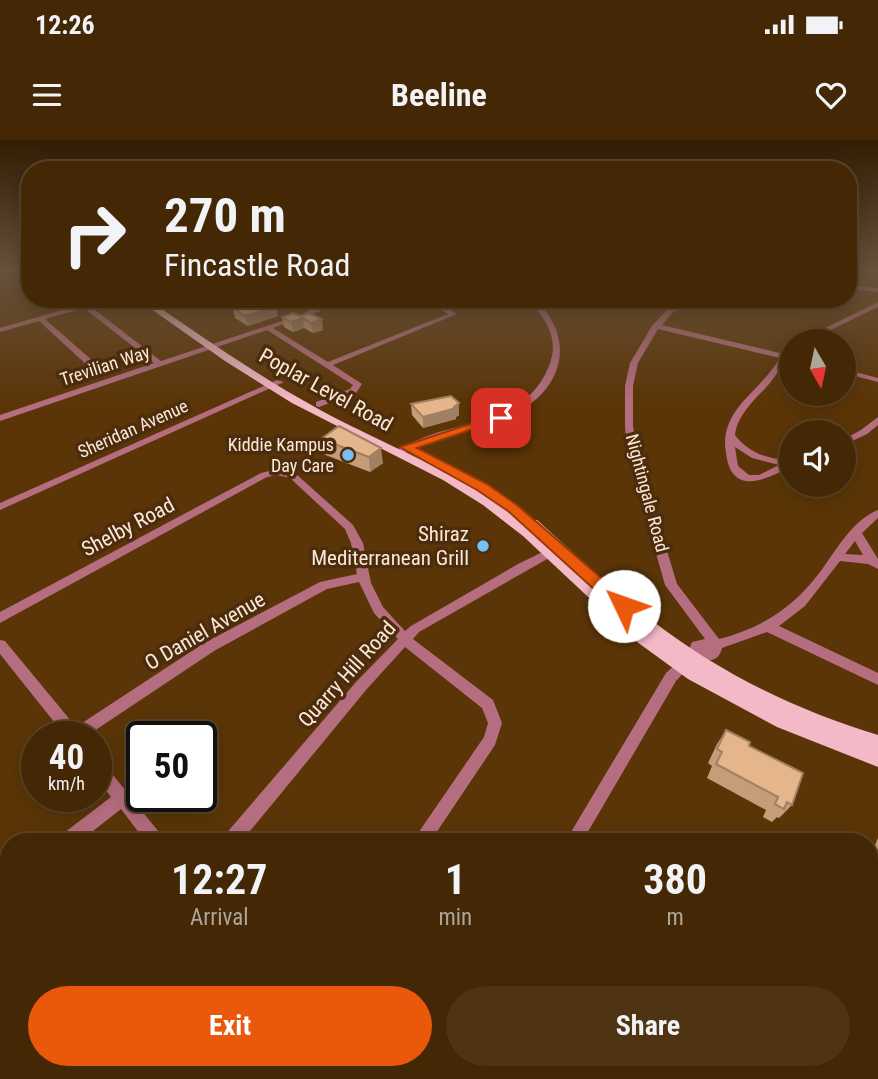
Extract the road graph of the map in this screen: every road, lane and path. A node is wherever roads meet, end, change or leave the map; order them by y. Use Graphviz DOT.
graph roads {
  1 [pos="56,314"];
  2 [pos="95,314"];
  3 [pos="164,314"];
  4 [pos="173,314"];
  5 [pos="308,314"];
  6 [pos="454,314"];
  7 [pos="544,314"];
  8 [pos="668,314"];
  9 [pos="858,314"];
  10 [pos="40,318"];
  11 [pos="657,326"];
  12 [pos="268,328"];
  13 [pos="827,329"];
  14 [pos="0,330"];
  15 [pos="215,346"];
  16 [pos="779,353"];
  17 [pos="90,364"];
  18 [pos="160,365"];
  19 [pos="327,365"];
  20 [pos="779,367"];
  21 [pos="856,374"];
  22 [pos="878,380"];
  23 [pos="276,384"];
  24 [pos="319,404"];
  25 [pos="1,416"];
  26 [pos="878,419"];
  27 [pos="730,435"];
  28 [pos="856,436"];
  29 [pos="402,450"];
  30 [pos="779,462"];
  31 [pos="779,469"];
  32 [pos="0,508"];
  33 [pos="878,513"];
  34 [pos="856,533"];
  35 [pos="555,551"];
  36 [pos="839,556"];
  37 [pos="874,562"];
  38 [pos="363,577"];
  39 [pos="784,617"];
  40 [pos="0,618"];
  41 [pos="766,627"];
  42 [pos="790,634"];
  43 [pos="406,638"];
  44 [pos="716,644"];
  45 [pos="0,645"];
  46 [pos="687,661"];
  47 [pos="878,679"];
  48 [pos="63,721"];
  49 [pos="98,721"];
  50 [pos="878,743"];
  51 [pos="878,758"];
  52 [pos="112,787"];
  53 [pos="121,799"];
  54 [pos="78,833"];
  55 [pos="149,833"];
  56 [pos="238,833"];
  57 [pos="426,833"];
  58 [pos="579,833"];
  1 -- 10 [label="street"];
  2 -- 18 [label="street"];
  3 -- 15 [label="main road, Poplar Level Road"];
  4 -- 15 [label="main road, Poplar Level Road"];
  5 -- 12 [label="street"];
  6 -- 19 [label="street"];
  7 -- 29 [label="street"];
  8 -- 11 [label="street, Nightingale Road"];
  9 -- 13 [label="street"];
  10 -- 14 [label="street"];
  10 -- 17 [label="street"];
  11 -- 16 [label="street"];
  11 -- 44 [label="street, Nightingale Road"];
  12 -- 15 [label="street"];
  12 -- 19 [label="street"];
  15 -- 18 [label="street, Trevilian Way"];
  15 -- 23 [label="main road, Poplar Level Road"];
  18 -- 25 [label="street, Trevilian Way"];
  19 -- 24 [label="street"];
  20 -- 27 [label="street"];
  21 -- 22 [label="street"];
  23 -- 24 [label="main road, Poplar Level Road"];
  23 -- 29 [label="main road, Poplar Level Road"];
  23 -- 32 [label="street, Sheridan Avenue"];
  24 -- 29 [label="main road, Poplar Level Road"];
  26 -- 28 [label="street"];
  27 -- 30 [label="street"];
  27 -- 31 [label="street"];
  29 -- 35 [label="main road, Poplar Level Road"];
  33 -- 34 [label="street"];
  34 -- 36 [label="street"];
  34 -- 37 [label="street"];
  35 -- 43 [label="street, Quarry Hill Road"];
  35 -- 46 [label="main road, Poplar Level Road"];
  36 -- 37 [label="street"];
  36 -- 39 [label="street"];
  38 -- 40 [label="street, Shelby Road"];
  38 -- 43 [label="street"];
  38 -- 49 [label="street, O Daniel Avenue"];
  39 -- 41 [label="street"];
  39 -- 42 [label="street"];
  41 -- 42 [label="street"];
  41 -- 44 [label="street"];
  42 -- 47 [label="street"];
  43 -- 56 [label="street, Quarry Hill Road"];
  43 -- 57 [label="street"];
  44 -- 46 [label="street"];
  45 -- 48 [label="street"];
  46 -- 50 [label="main road, Poplar Level Road"];
  46 -- 51 [label="main road, Poplar Level Road"];
  46 -- 58 [label="street"];
  52 -- 53 [label="street"];
  53 -- 54 [label="street"];
  53 -- 55 [label="street"];
}
